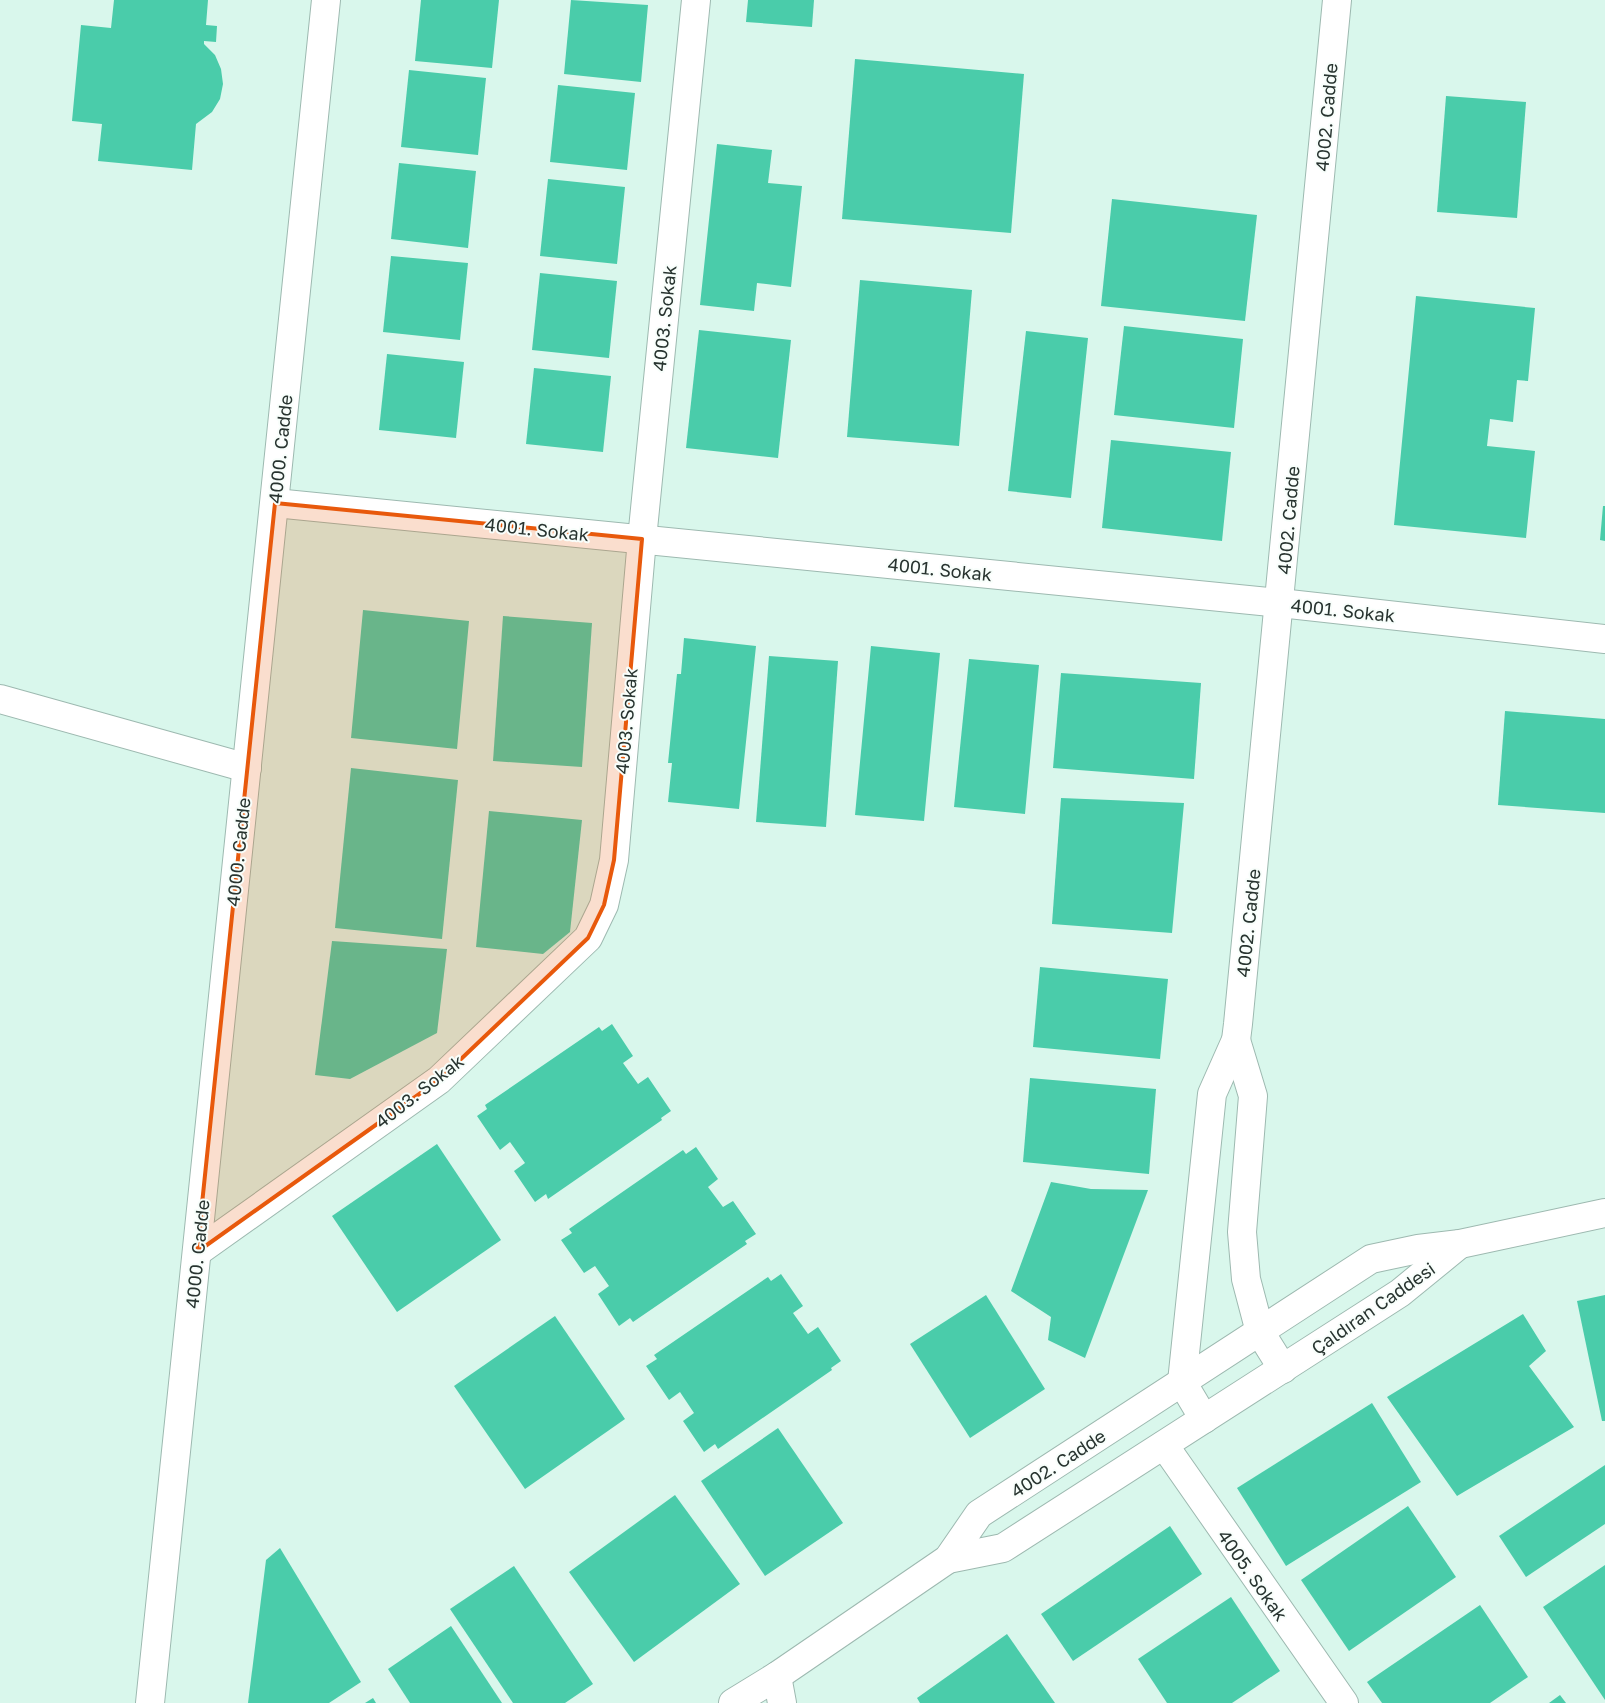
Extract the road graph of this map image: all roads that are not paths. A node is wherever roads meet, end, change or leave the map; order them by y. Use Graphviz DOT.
graph roads {
  1 [pos="326,0"];
  2 [pos="696,0"];
  3 [pos="1337,0"];
  4 [pos="275,503"];
  5 [pos="642,539"];
  6 [pos="1280,603"];
  7 [pos="1605,638"];
  8 [pos="0,699"];
  9 [pos="247,768"];
  10 [pos="1236,1040"];
  11 [pos="1605,1214"];
  12 [pos="1460,1244"];
  13 [pos="197,1252"];
  14 [pos="1260,1332"];
  15 [pos="1283,1369"];
  16 [pos="1182,1382"];
  17 [pos="1204,1419"];
  18 [pos="1164,1445"];
  19 [pos="948,1560"];
  20 [pos="777,1676"];
  21 [pos="150,1703"];
  22 [pos="733,1703"];
  23 [pos="782,1703"];
  24 [pos="1344,1703"];
  1 -- 4 [label="street, 4000. Cadde"];
  2 -- 5 [label="street, 4003. Sokak"];
  3 -- 6 [label="street, 4002. Cadde"];
  4 -- 5 [label="street, 4001. Sokak"];
  4 -- 9 [label="street, 4000. Cadde"];
  5 -- 6 [label="street, 4001. Sokak"];
  5 -- 13 [label="street, 4003. Sokak"];
  6 -- 7 [label="street, 4001. Sokak"];
  6 -- 10 [label="street, 4002. Cadde"];
  8 -- 9 [label="street"];
  9 -- 13 [label="street, 4000. Cadde"];
  10 -- 14 [label="street, 4002. Cadde"];
  10 -- 16 [label="street, 4002. Cadde"];
  11 -- 12 [label="street, Çaldıran Caddesi"];
  12 -- 14 [label="street, Çaldıran Caddesi"];
  12 -- 15 [label="street, Çaldıran Caddesi"];
  13 -- 21 [label="street, 4000. Cadde"];
  14 -- 15 [label="street, 4002. Cadde"];
  14 -- 16 [label="street, 4002. Cadde"];
  15 -- 17 [label="street, 4002. Cadde"];
  16 -- 17 [label="street"];
  16 -- 19 [label="street, 4002. Cadde"];
  17 -- 18 [label="street, 4002. Cadde"];
  18 -- 19 [label="street, 4002. Cadde"];
  18 -- 24 [label="street, 4005. Sokak"];
  19 -- 20 [label="street, 4002. Cadde"];
  20 -- 22 [label="street, 4002. Cadde"];
  20 -- 23 [label="street"];
}
